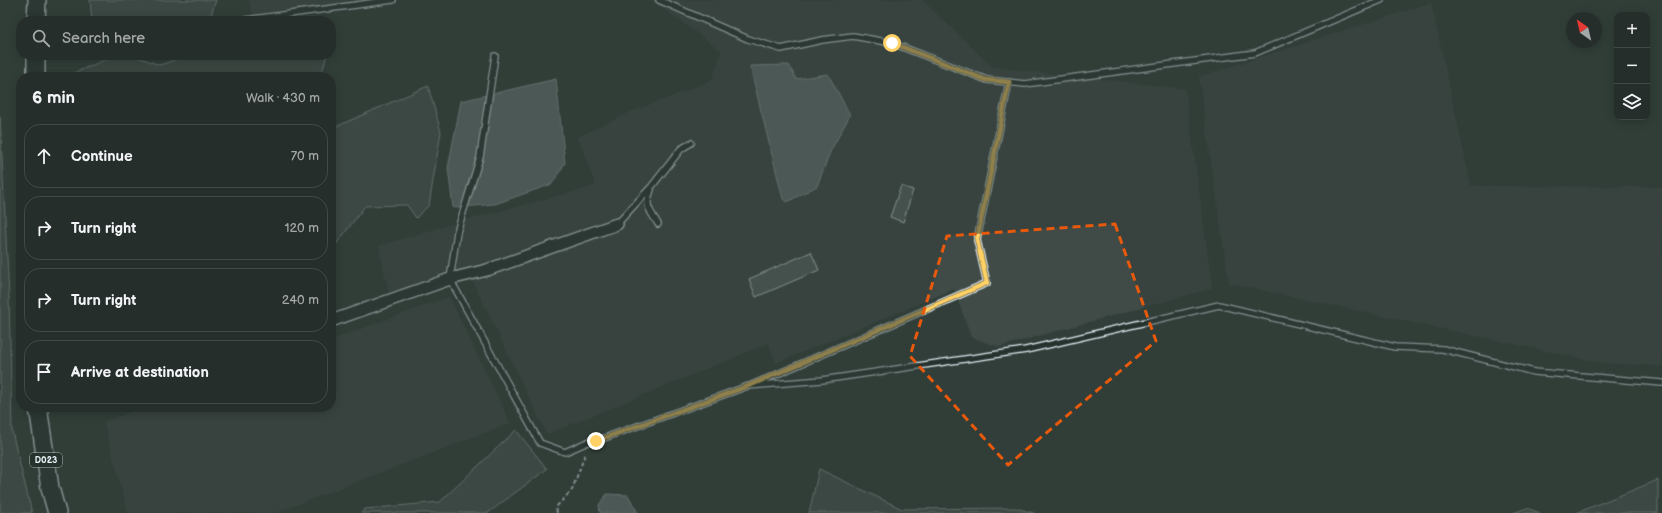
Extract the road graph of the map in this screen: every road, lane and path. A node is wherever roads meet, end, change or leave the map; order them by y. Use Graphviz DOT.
graph roads {
  1 [pos="36,0"];
  2 [pos="393,0"];
  3 [pos="659,0"];
  4 [pos="1381,0"];
  5 [pos="36,16"];
  6 [pos="275,16"];
  7 [pos="495,56"];
  8 [pos="36,60"];
  9 [pos="36,72"];
  10 [pos="1009,82"];
  11 [pos="691,143"];
  12 [pos="652,186"];
  13 [pos="617,224"];
  14 [pos="658,224"];
  15 [pos="450,279"];
  16 [pos="336,319"];
  17 [pos="1662,383"];
  18 [pos="748,386"];
  19 [pos="39,412"];
  20 [pos="590,441"];
  21 [pos="57,513"];
  22 [pos="557,513"];
  1 -- 5 [label="main road"];
  2 -- 6 [label="lane"];
  3 -- 10 [label="lane"];
  4 -- 10 [label="lane"];
  7 -- 15 [label="lane"];
  8 -- 9 [label="main road"];
  10 -- 18 [label="lane"];
  11 -- 12 [label="lane"];
  12 -- 13 [label="lane"];
  12 -- 14 [label="lane"];
  13 -- 15 [label="street"];
  15 -- 16 [label="street"];
  15 -- 20 [label="lane"];
  17 -- 18 [label="lane"];
  18 -- 20 [label="lane"];
  19 -- 21 [label="main road, D023"];
  20 -- 22 [label="path"];
}
